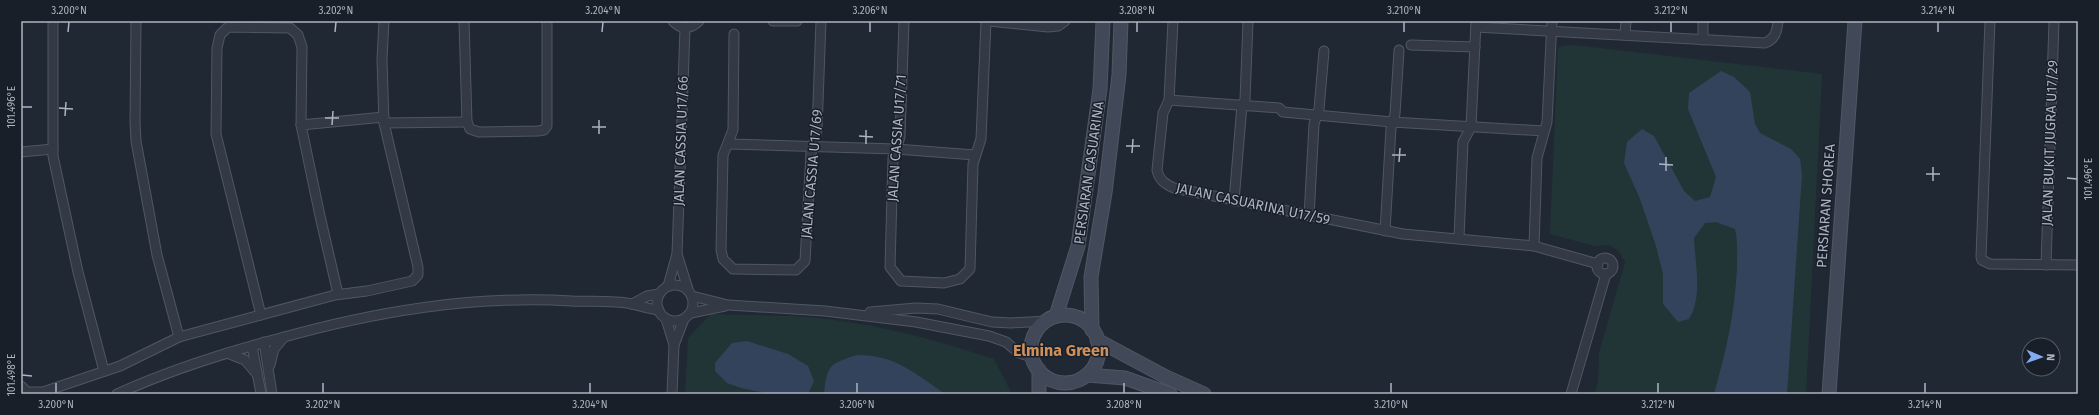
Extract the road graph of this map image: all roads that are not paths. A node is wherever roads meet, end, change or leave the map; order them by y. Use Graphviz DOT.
graph roads {
  1 [pos="54,21"];
  2 [pos="136,21"];
  3 [pos="384,21"];
  4 [pos="464,21"];
  5 [pos="547,21"];
  6 [pos="673,21"];
  7 [pos="699,21"];
  8 [pos="773,21"];
  9 [pos="797,21"];
  10 [pos="821,21"];
  11 [pos="904,21"];
  12 [pos="987,21"];
  13 [pos="1065,21"];
  14 [pos="1103,21"];
  15 [pos="1121,21"];
  16 [pos="1174,21"];
  17 [pos="1248,21"];
  18 [pos="1552,21"];
  19 [pos="1626,21"];
  20 [pos="1703,21"];
  21 [pos="1778,21"];
  22 [pos="1856,21"];
  23 [pos="1990,21"];
  24 [pos="2054,21"];
  25 [pos="1476,24"];
  26 [pos="685,28"];
  27 [pos="1552,31"];
  28 [pos="734,34"];
  29 [pos="1625,35"];
  30 [pos="1703,40"];
  31 [pos="1411,45"];
  32 [pos="1475,48"];
  33 [pos="1399,50"];
  34 [pos="1324,51"];
  35 [pos="1169,100"];
  36 [pos="1242,106"];
  37 [pos="1317,114"];
  38 [pos="384,120"];
  39 [pos="1392,122"];
  40 [pos="301,125"];
  41 [pos="468,126"];
  42 [pos="1471,127"];
  43 [pos="1544,131"];
  44 [pos="728,144"];
  45 [pos="812,147"];
  46 [pos="52,149"];
  47 [pos="896,149"];
  48 [pos="21,152"];
  49 [pos="976,155"];
  50 [pos="1234,201"];
  51 [pos="1310,216"];
  52 [pos="1384,231"];
  53 [pos="1459,238"];
  54 [pos="1534,246"];
  55 [pos="677,254"];
  56 [pos="1598,264"];
  57 [pos="2046,265"];
  58 [pos="2078,265"];
  59 [pos="1606,274"];
  60 [pos="668,286"];
  61 [pos="690,292"];
  62 [pos="338,294"];
  63 [pos="659,294"];
  64 [pos="632,304"];
  65 [pos="728,305"];
  66 [pos="659,310"];
  67 [pos="851,314"];
  68 [pos="261,315"];
  69 [pos="687,316"];
  70 [pos="666,319"];
  71 [pos="1051,319"];
  72 [pos="1095,335"];
  73 [pos="179,337"];
  74 [pos="284,337"];
  75 [pos="264,342"];
  76 [pos="674,345"];
  77 [pos="252,346"];
  78 [pos="227,353"];
  79 [pos="1032,358"];
  80 [pos="1039,370"];
  81 [pos="104,371"];
  82 [pos="269,373"];
  83 [pos="258,375"];
  84 [pos="1082,378"];
  85 [pos="21,386"];
  86 [pos="117,394"];
  87 [pos="261,394"];
  88 [pos="272,394"];
  89 [pos="672,394"];
  90 [pos="1039,394"];
  91 [pos="1069,394"];
  92 [pos="1170,394"];
  93 [pos="1204,394"];
  94 [pos="1571,394"];
  95 [pos="1829,394"];
  1 -- 46 [label="street"];
  2 -- 73 [label="street"];
  3 -- 38 [label="street"];
  4 -- 41 [label="street"];
  5 -- 41 [label="street"];
  6 -- 26 [label="street"];
  7 -- 26 [label="street"];
  8 -- 9 [label="street"];
  10 -- 45 [label="street, JALAN CASSIA U17/69"];
  11 -- 47 [label="street, JALAN CASSIA U17/71"];
  12 -- 13 [label="street"];
  12 -- 49 [label="street"];
  14 -- 71 [label="street, PERSIARAN CASUARINA"];
  15 -- 72 [label="street, PERSIARAN CASUARINA"];
  16 -- 35 [label="street, JALAN CASUARINA U17/59"];
  17 -- 36 [label="street"];
  18 -- 27 [label="street"];
  19 -- 29 [label="street"];
  20 -- 30 [label="street"];
  21 -- 30 [label="street"];
  22 -- 95 [label="street, PERSIARAN SHOREA"];
  23 -- 57 [label="street"];
  24 -- 57 [label="street, JALAN BUKIT JUGRA U17/29"];
  25 -- 27 [label="street"];
  25 -- 32 [label="street"];
  26 -- 55 [label="street, JALAN CASSIA U17/66"];
  27 -- 29 [label="street"];
  27 -- 43 [label="street"];
  28 -- 44 [label="street"];
  29 -- 30 [label="street"];
  31 -- 32 [label="street"];
  32 -- 42 [label="street"];
  33 -- 39 [label="street"];
  34 -- 37 [label="street"];
  35 -- 36 [label="street"];
  35 -- 50 [label="street, JALAN CASUARINA U17/59"];
  36 -- 37 [label="street"];
  36 -- 50 [label="street"];
  37 -- 39 [label="street"];
  37 -- 51 [label="street"];
  38 -- 40 [label="street"];
  38 -- 41 [label="street"];
  38 -- 62 [label="street"];
  39 -- 42 [label="street"];
  39 -- 52 [label="street"];
  40 -- 62 [label="street"];
  40 -- 68 [label="street"];
  42 -- 43 [label="street"];
  42 -- 53 [label="street"];
  43 -- 54 [label="street"];
  44 -- 45 [label="street"];
  44 -- 45 [label="street, JALAN CASSIA U17/69"];
  45 -- 47 [label="street"];
  46 -- 48 [label="street"];
  46 -- 81 [label="street"];
  47 -- 49 [label="street"];
  47 -- 49 [label="street, JALAN CASSIA U17/71"];
  50 -- 51 [label="street, JALAN CASUARINA U17/59"];
  51 -- 52 [label="street, JALAN CASUARINA U17/59"];
  52 -- 53 [label="street, JALAN CASUARINA U17/59"];
  53 -- 54 [label="street, JALAN CASUARINA U17/59"];
  54 -- 56 [label="street, JALAN CASUARINA U17/59"];
  55 -- 60 [label="street, JALAN CASSIA U17/66"];
  55 -- 61 [label="street, JALAN CASSIA U17/66"];
  56 -- 59 [label="street"];
  56 -- 59 [label="street"];
  57 -- 58 [label="street"];
  59 -- 94 [label="street"];
  60 -- 61 [label="street"];
  60 -- 63 [label="street"];
  61 -- 65 [label="street"];
  61 -- 69 [label="street"];
  62 -- 68 [label="street"];
  63 -- 64 [label="street"];
  63 -- 66 [label="street"];
  64 -- 66 [label="street"];
  64 -- 74 [label="street"];
  65 -- 67 [label="street"];
  65 -- 69 [label="street"];
  66 -- 70 [label="street"];
  67 -- 71 [label="street"];
  67 -- 79 [label="street"];
  68 -- 73 [label="street"];
  69 -- 70 [label="street"];
  69 -- 76 [label="street"];
  70 -- 76 [label="street"];
  71 -- 72 [label="street"];
  71 -- 79 [label="street"];
  72 -- 84 [label="street"];
  72 -- 93 [label="street"];
  73 -- 81 [label="street"];
  74 -- 75 [label="street"];
  74 -- 82 [label="street"];
  75 -- 77 [label="street"];
  75 -- 82 [label="street"];
  76 -- 89 [label="street"];
  77 -- 78 [label="street"];
  77 -- 83 [label="street"];
  78 -- 83 [label="street"];
  78 -- 86 [label="street"];
  79 -- 80 [label="street"];
  80 -- 84 [label="street"];
  80 -- 90 [label="street"];
  81 -- 85 [label="street"];
  82 -- 88 [label="street"];
  83 -- 87 [label="street"];
  84 -- 91 [label="street"];
  84 -- 92 [label="street"];
}
